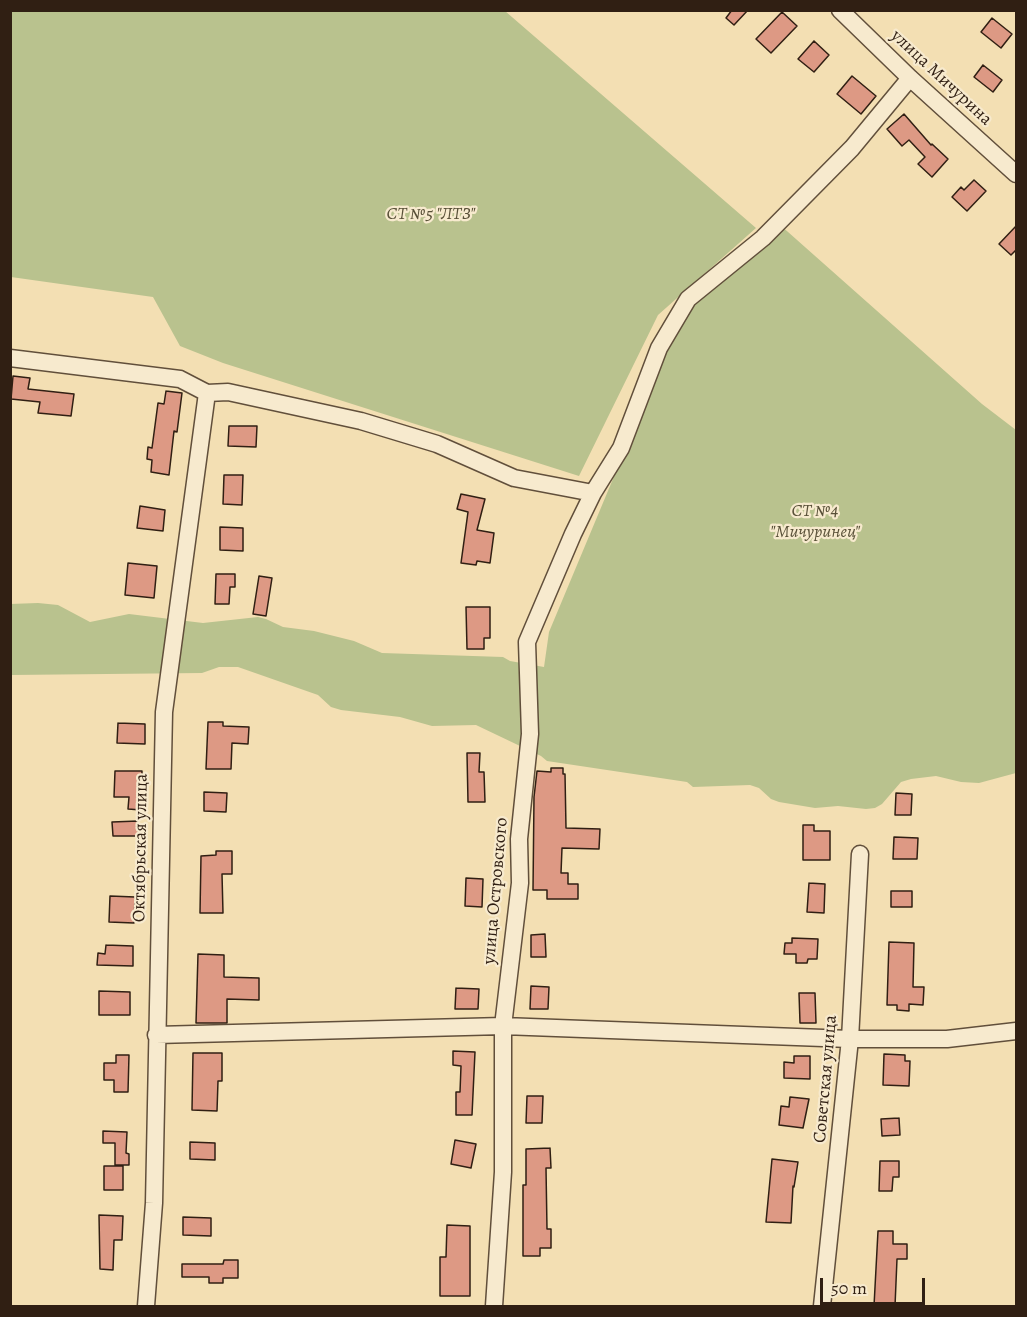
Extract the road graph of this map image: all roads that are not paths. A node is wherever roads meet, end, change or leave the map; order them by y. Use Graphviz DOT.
graph roads {
  1 [pos="840,10"];
  2 [pos="910,78"];
  3 [pos="1017,174"];
  4 [pos="10,358"];
  5 [pos="207,393"];
  6 [pos="593,493"];
  7 [pos="860,854"];
  8 [pos="503,1026"];
  9 [pos="1017,1031"];
  10 [pos="156,1035"];
  11 [pos="850,1039"];
  12 [pos="146,1306"];
  13 [pos="494,1306"];
  14 [pos="822,1306"];
  1 -- 2 [label="street, улица Мичурина"];
  2 -- 3 [label="street, улица Мичурина"];
  2 -- 6 [label="street, улица Островского"];
  4 -- 5 [label="street"];
  5 -- 6 [label="street"];
  5 -- 10 [label="street, Октябрьская улица"];
  6 -- 8 [label="street, улица Островского"];
  7 -- 11 [label="street, Советская улица"];
  8 -- 10 [label="street"];
  8 -- 11 [label="street"];
  8 -- 13 [label="street, улица Островского"];
  9 -- 11 [label="street"];
  10 -- 12 [label="street, Октябрьская улица"];
  11 -- 14 [label="street, Советская улица"];
}
